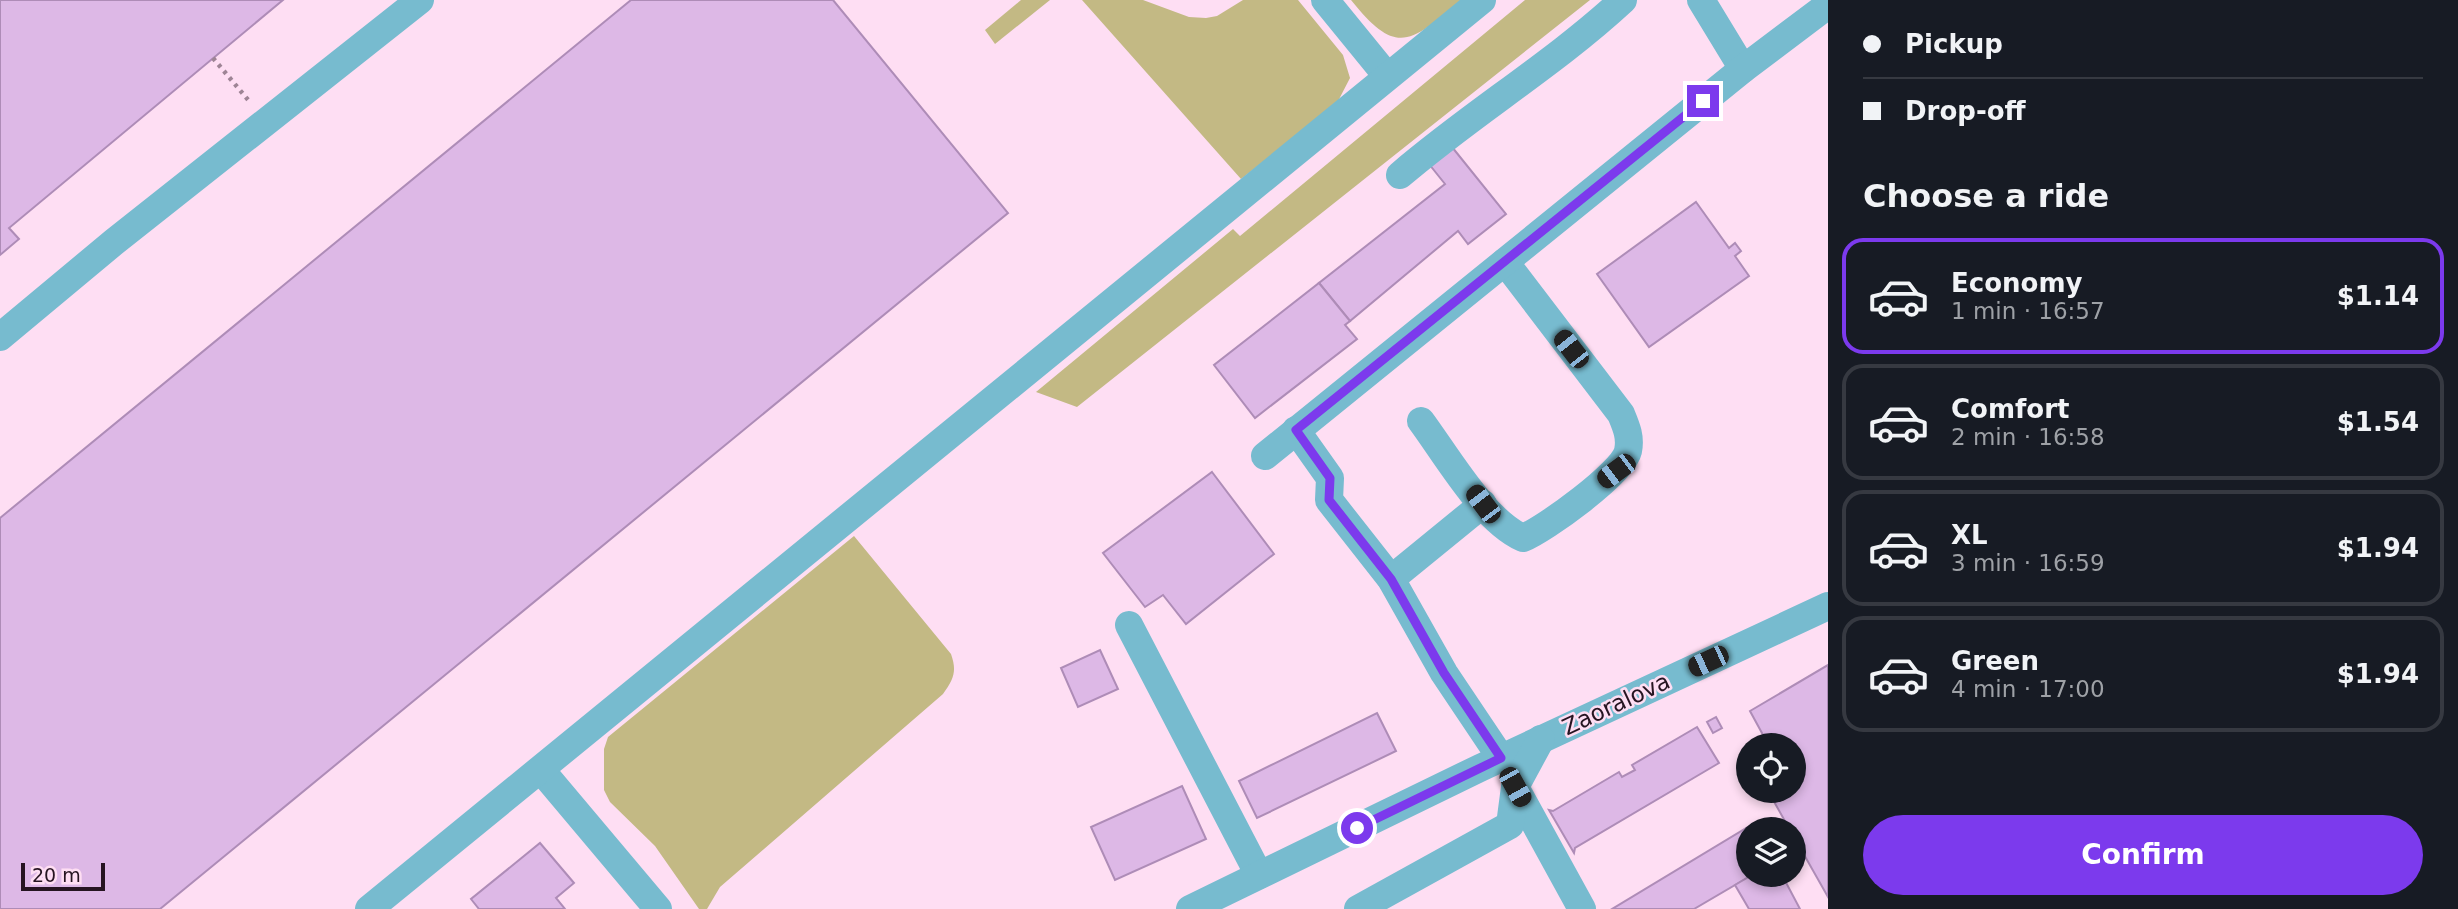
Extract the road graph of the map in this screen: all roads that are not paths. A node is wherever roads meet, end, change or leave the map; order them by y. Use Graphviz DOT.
graph roads {
  1 [pos="420,0"];
  2 [pos="1325,0"];
  3 [pos="1482,0"];
  4 [pos="1623,0"];
  5 [pos="1701,0"];
  6 [pos="1828,5"];
  7 [pos="1743,69"];
  8 [pos="1387,76"];
  9 [pos="1400,175"];
  10 [pos="1505,262"];
  11 [pos="0,337"];
  12 [pos="1421,421"];
  13 [pos="1296,430"];
  14 [pos="1265,456"];
  15 [pos="1483,504"];
  16 [pos="1391,579"];
  17 [pos="1828,606"];
  18 [pos="1129,625"];
  19 [pos="1541,739"];
  20 [pos="1490,763"];
  21 [pos="541,769"];
  22 [pos="1515,787"];
  23 [pos="1259,876"];
  24 [pos="369,909"];
  25 [pos="657,909"];
  26 [pos="1190,909"];
  27 [pos="1358,909"];
  28 [pos="1583,909"];
  1 -- 11 [label="street"];
  2 -- 8 [label="street"];
  3 -- 8 [label="street"];
  4 -- 9 [label="street"];
  5 -- 7 [label="street"];
  6 -- 7 [label="street"];
  7 -- 10 [label="street"];
  8 -- 21 [label="street"];
  10 -- 13 [label="street"];
  10 -- 15 [label="street"];
  12 -- 15 [label="street"];
  13 -- 14 [label="street"];
  13 -- 16 [label="street"];
  15 -- 16 [label="street"];
  16 -- 20 [label="street"];
  17 -- 19 [label="street, Zaoralova"];
  18 -- 23 [label="street"];
  19 -- 20 [label="street, Zaoralova"];
  19 -- 22 [label="street"];
  20 -- 23 [label="street, Zaoralova"];
  21 -- 24 [label="street"];
  21 -- 25 [label="street"];
  22 -- 27 [label="street"];
  22 -- 28 [label="street"];
  23 -- 26 [label="street, Zaoralova"];
}
